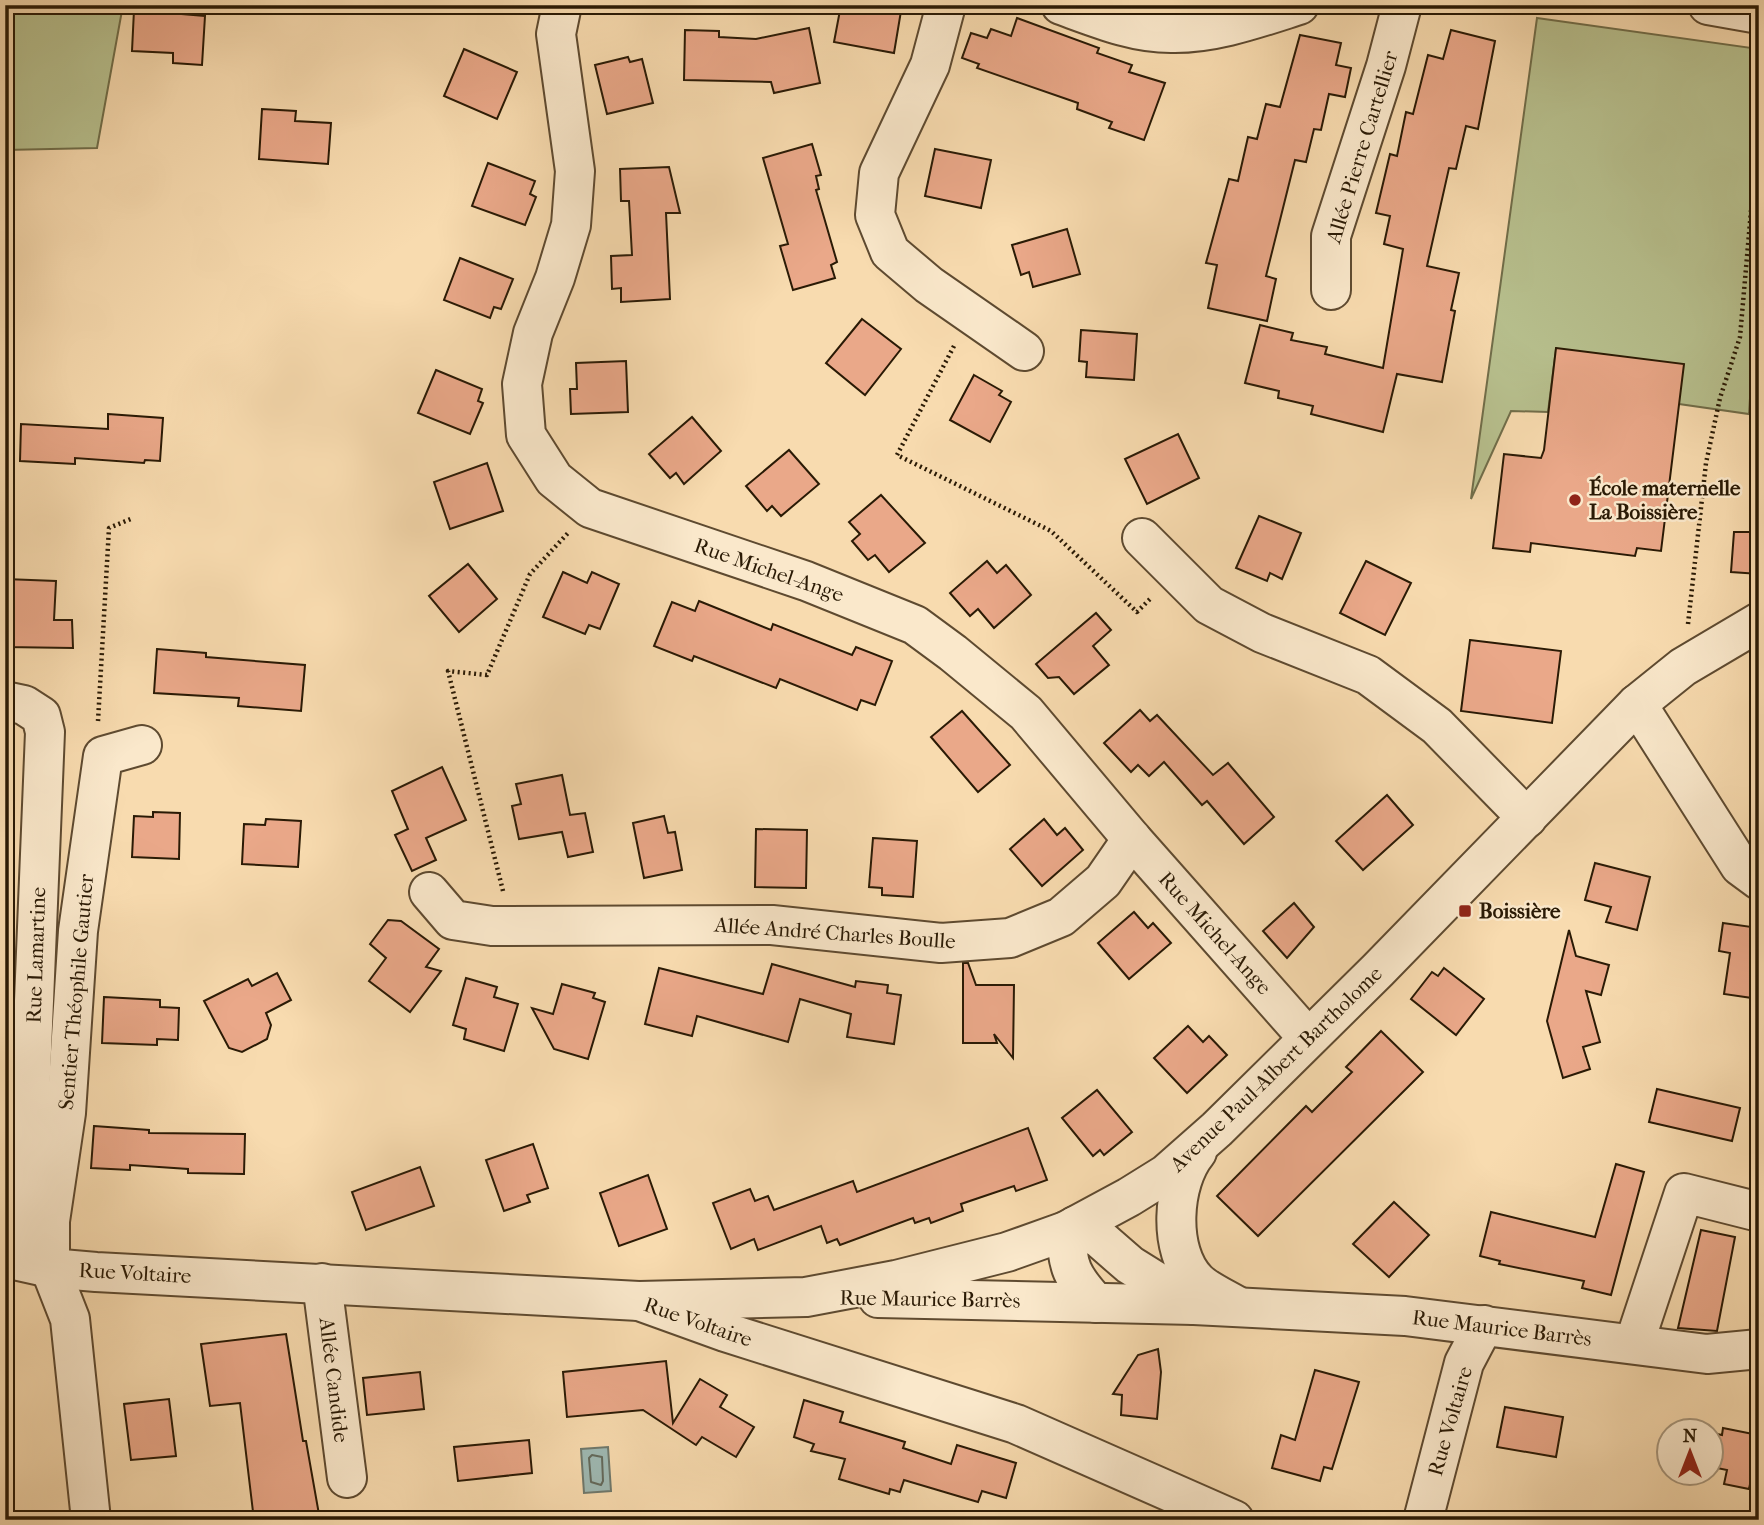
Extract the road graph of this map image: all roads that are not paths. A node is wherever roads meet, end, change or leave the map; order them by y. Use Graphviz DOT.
graph roads {
  1 [pos="562,5"];
  2 [pos="946,5"];
  3 [pos="1061,5"];
  4 [pos="1299,5"];
  5 [pos="1402,5"];
  6 [pos="1709,5"];
  7 [pos="1759,14"];
  8 [pos="1331,290"];
  9 [pos="1024,351"];
  10 [pos="1142,538"];
  11 [pos="1759,622"];
  12 [pos="5,701"];
  13 [pos="1637,704"];
  14 [pos="142,745"];
  15 [pos="1527,818"];
  16 [pos="1132,839"];
  17 [pos="1759,880"];
  18 [pos="429,892"];
  19 [pos="1308,1038"];
  20 [pos="1217,1129"];
  21 [pos="45,1140"];
  22 [pos="1759,1212"];
  23 [pos="1071,1228"];
  24 [pos="5,1258"];
  25 [pos="50,1268"];
  26 [pos="322,1283"];
  27 [pos="806,1297"];
  28 [pos="639,1301"];
  29 [pos="1096,1303"];
  30 [pos="1194,1305"];
  31 [pos="1244,1310"];
  32 [pos="1484,1325"];
  33 [pos="1634,1344"];
  34 [pos="1759,1349"];
  35 [pos="347,1478"];
  36 [pos="90,1520"];
  37 [pos="1234,1520"];
  38 [pos="1423,1520"];
  1 -- 16 [label="street, Rue Michel-Ange"];
  2 -- 9 [label="street"];
  3 -- 4 [label="street"];
  5 -- 8 [label="street, Allée Pierre Cartellier"];
  6 -- 7 [label="street"];
  10 -- 15 [label="street"];
  11 -- 13 [label="street, Avenue Paul-Albert Bartholome"];
  12 -- 21 [label="street, Rue Lamartine"];
  13 -- 15 [label="street, Avenue Paul-Albert Bartholome"];
  13 -- 17 [label="street"];
  14 -- 21 [label="street, Sentier Théophile Gautier"];
  15 -- 19 [label="street, Avenue Paul-Albert Bartholome"];
  16 -- 18 [label="street, Allée André Charles Boulle"];
  16 -- 19 [label="street, Rue Michel-Ange"];
  19 -- 20 [label="street, Avenue Paul-Albert Bartholome"];
  20 -- 23 [label="street, Avenue Paul-Albert Bartholome"];
  20 -- 31 [label="street, Rue Maurice Barrès"];
  21 -- 25 [label="street, Sentier Théophile Gautier"];
  22 -- 33 [label="street"];
  23 -- 27 [label="street, Avenue Paul-Albert Bartholome"];
  23 -- 29 [label="street"];
  23 -- 30 [label="street, Rue Maurice Barrès"];
  24 -- 25 [label="street, Rue Voltaire"];
  25 -- 26 [label="street, Rue Voltaire"];
  25 -- 36 [label="street"];
  26 -- 28 [label="street, Rue Voltaire"];
  26 -- 35 [label="street, Allée Candide"];
  27 -- 28 [label="street, Avenue Paul-Albert Bartholome"];
  27 -- 29 [label="street, Rue Maurice Barrès"];
  28 -- 37 [label="street, Rue Voltaire"];
  29 -- 30 [label="street, Rue Maurice Barrès"];
  30 -- 31 [label="street, Rue Maurice Barrès"];
  31 -- 32 [label="street, Rue Maurice Barrès"];
  32 -- 33 [label="street, Rue Maurice Barrès"];
  32 -- 38 [label="street, Rue Voltaire"];
  33 -- 34 [label="street, Rue Maurice Barrès"];
}
